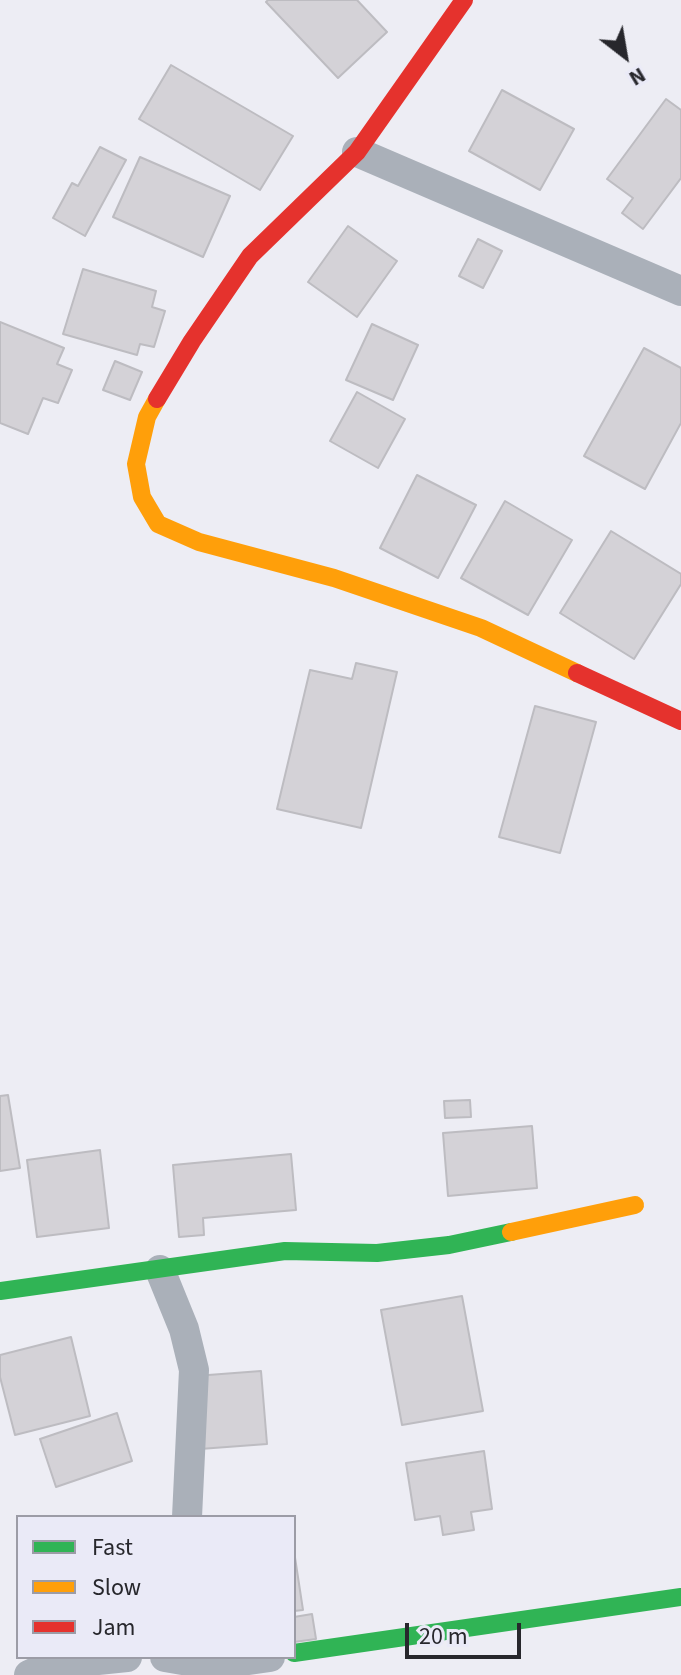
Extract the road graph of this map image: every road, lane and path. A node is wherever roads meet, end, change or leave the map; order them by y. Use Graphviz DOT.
graph roads {
  1 [pos="464,0"];
  2 [pos="357,152"];
  3 [pos="681,291"];
  4 [pos="681,721"];
  5 [pos="635,1205"];
  6 [pos="160,1270"];
  7 [pos="0,1291"];
  8 [pos="187,1515"];
  9 [pos="681,1597"];
  10 [pos="296,1653"];
  11 [pos="108,1659"];
  12 [pos="175,1659"];
  13 [pos="257,1659"];
  14 [pos="212,1666"];
  15 [pos="29,1675"];
  1 -- 2 [label="street"];
  2 -- 3 [label="street"];
  2 -- 4 [label="street"];
  5 -- 6 [label="street"];
  6 -- 7 [label="street"];
  6 -- 8 [label="street"];
  9 -- 10 [label="street"];
  11 -- 15 [label="street"];
  12 -- 14 [label="street"];
  13 -- 14 [label="street"];
}
